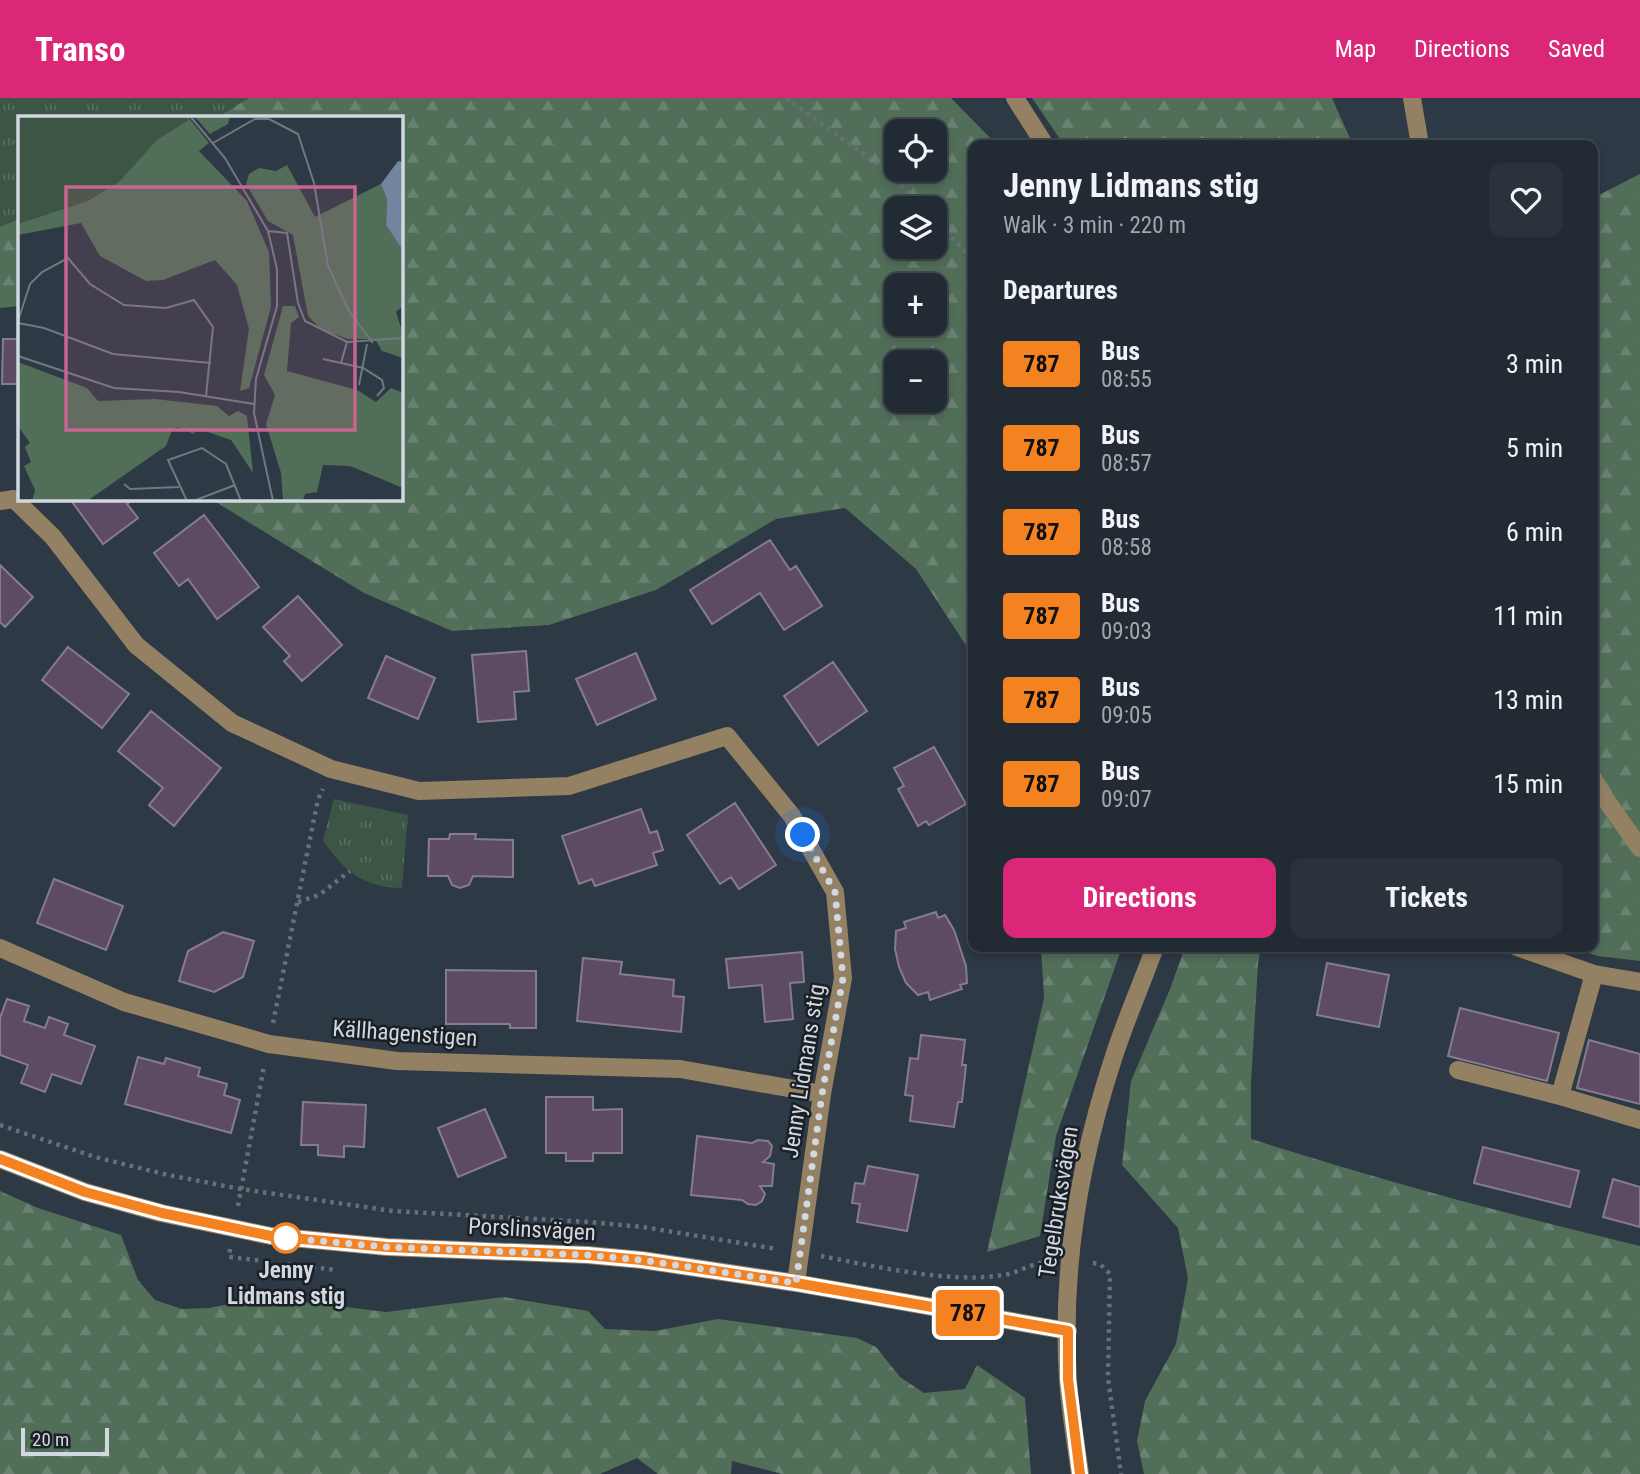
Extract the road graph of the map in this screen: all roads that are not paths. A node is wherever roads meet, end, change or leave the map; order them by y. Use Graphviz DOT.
graph roads {
  1 [pos="1015,98"];
  2 [pos="1412,98"];
  3 [pos="1042,140"];
  4 [pos="1419,140"];
  5 [pos="0,501"];
  6 [pos="1598,787"];
  7 [pos="1640,848"];
  8 [pos="0,948"];
  9 [pos="1154,952"];
  10 [pos="1531,952"];
  11 [pos="1594,974"];
  12 [pos="1640,982"];
  13 [pos="1458,1070"];
  14 [pos="822,1094"];
  15 [pos="1560,1096"];
  16 [pos="1640,1120"];
  17 [pos="0,1159"];
  18 [pos="796,1283"];
  19 [pos="1068,1331"];
  20 [pos="1080,1474"];
  1 -- 3 [label="street"];
  2 -- 4 [label="street"];
  5 -- 14 [label="street, Jenny Lidmans stig"];
  6 -- 7 [label="street"];
  8 -- 14 [label="street, Källhagenstigen"];
  9 -- 19 [label="street, Tegelbruksvägen"];
  10 -- 11 [label="street"];
  11 -- 12 [label="street"];
  11 -- 15 [label="street"];
  13 -- 15 [label="street"];
  14 -- 18 [label="street, Jenny Lidmans stig"];
  15 -- 16 [label="street"];
  17 -- 18 [label="street, Porslinsvägen"];
  18 -- 19 [label="street, Porslinsvägen"];
  19 -- 20 [label="street, Tegelbruksvägen"];
}
